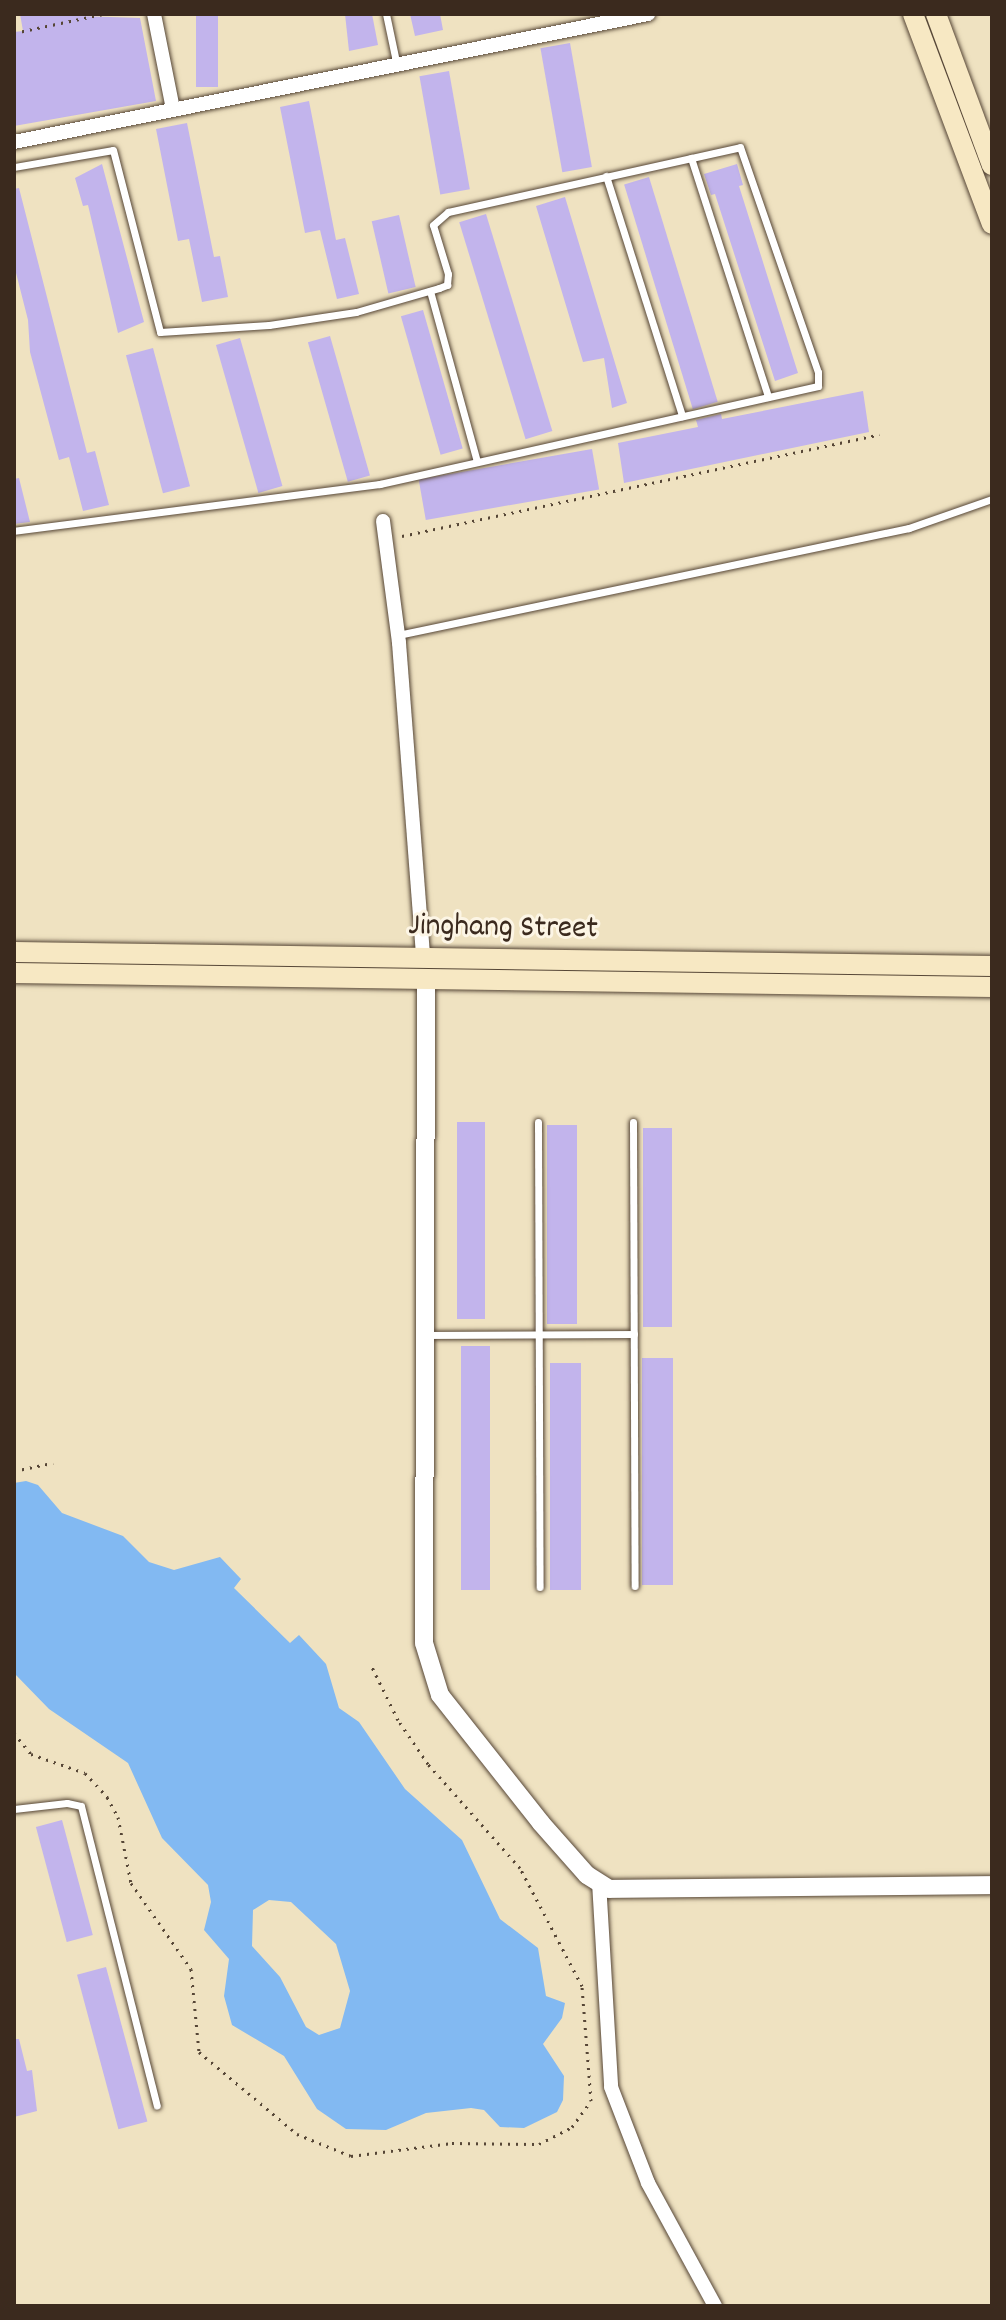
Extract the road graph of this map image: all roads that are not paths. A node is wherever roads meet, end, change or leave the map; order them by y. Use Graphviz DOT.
graph roads {
  1 [pos="154,14"];
  2 [pos="386,14"];
  3 [pos="646,14"];
  4 [pos="913,14"];
  5 [pos="936,14"];
  6 [pos="397,66"];
  7 [pos="173,109"];
  8 [pos="14,142"];
  9 [pos="691,158"];
  10 [pos="992,165"];
  11 [pos="14,167"];
  12 [pos="606,176"];
  13 [pos="992,224"];
  14 [pos="430,291"];
  15 [pos="768,397"];
  16 [pos="682,416"];
  17 [pos="477,462"];
  18 [pos="992,499"];
  19 [pos="383,521"];
  20 [pos="14,531"];
  21 [pos="398,635"];
  22 [pos="14,952"];
  23 [pos="423,958"];
  24 [pos="992,966"];
  25 [pos="14,973"];
  26 [pos="426,979"];
  27 [pos="992,987"];
  28 [pos="538,1122"];
  29 [pos="633,1122"];
  30 [pos="539,1334"];
  31 [pos="634,1334"];
  32 [pos="425,1335"];
  33 [pos="635,1586"];
  34 [pos="540,1587"];
  35 [pos="14,1809"];
  36 [pos="599,1882"];
  37 [pos="992,1885"];
  38 [pos="157,2106"];
  39 [pos="715,2306"];
  1 -- 7 [label="street"];
  2 -- 6 [label="lane"];
  3 -- 6 [label="street"];
  4 -- 13 [label="main road"];
  5 -- 10 [label="main road"];
  6 -- 7 [label="street"];
  7 -- 8 [label="street"];
  9 -- 12 [label="lane"];
  9 -- 15 [label="lane"];
  9 -- 15 [label="lane"];
  11 -- 14 [label="lane"];
  12 -- 14 [label="lane"];
  12 -- 16 [label="lane"];
  14 -- 17 [label="lane"];
  15 -- 16 [label="lane"];
  16 -- 17 [label="lane"];
  17 -- 20 [label="lane"];
  18 -- 21 [label="lane"];
  19 -- 21 [label="street"];
  21 -- 23 [label="street"];
  22 -- 23 [label="main road, Jinghang Street"];
  23 -- 24 [label="main road, Jinghang Street"];
  25 -- 26 [label="main road, Jinghang Street"];
  26 -- 27 [label="main road, Jinghang Street"];
  26 -- 32 [label="street"];
  28 -- 30 [label="lane"];
  29 -- 31 [label="lane"];
  30 -- 31 [label="lane"];
  30 -- 32 [label="lane"];
  30 -- 34 [label="lane"];
  31 -- 33 [label="lane"];
  32 -- 36 [label="street"];
  35 -- 38 [label="lane"];
  36 -- 37 [label="street"];
  36 -- 39 [label="street"];
}
